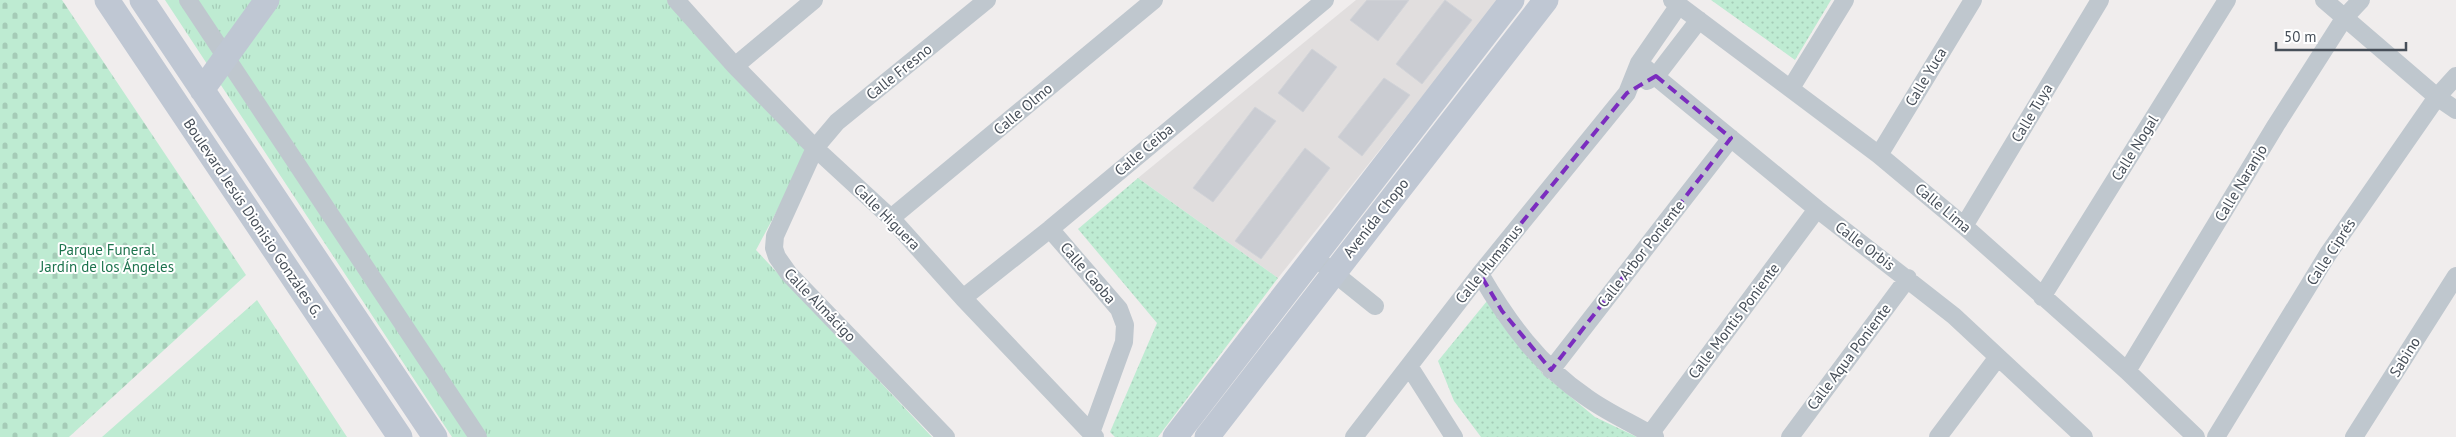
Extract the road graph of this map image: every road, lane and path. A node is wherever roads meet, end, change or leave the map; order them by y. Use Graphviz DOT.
graph roads {
  1 [pos="107,0"];
  2 [pos="142,0"];
  3 [pos="188,0"];
  4 [pos="267,0"];
  5 [pos="676,0"];
  6 [pos="814,0"];
  7 [pos="987,0"];
  8 [pos="1154,0"];
  9 [pos="1325,0"];
  10 [pos="1512,0"];
  11 [pos="1546,0"];
  12 [pos="1845,0"];
  13 [pos="1973,0"];
  14 [pos="2100,0"];
  15 [pos="2227,0"];
  16 [pos="2324,0"];
  17 [pos="2361,0"];
  18 [pos="1676,3"];
  19 [pos="2345,17"];
  20 [pos="1699,20"];
  21 [pos="226,56"];
  22 [pos="1639,63"];
  23 [pos="735,66"];
  24 [pos="1656,76"];
  25 [pos="2456,76"];
  26 [pos="1792,88"];
  27 [pos="202,90"];
  28 [pos="1627,92"];
  29 [pos="2437,97"];
  30 [pos="2456,110"];
  31 [pos="1731,138"];
  32 [pos="814,148"];
  33 [pos="1879,155"];
  34 [pos="1818,209"];
  35 [pos="891,218"];
  36 [pos="1964,226"];
  37 [pos="1050,229"];
  38 [pos="1314,257"];
  39 [pos="1334,272"];
  40 [pos="1480,274"];
  41 [pos="2456,276"];
  42 [pos="1908,278"];
  43 [pos="2042,297"];
  44 [pos="962,298"];
  45 [pos="1375,306"];
  46 [pos="1998,357"];
  47 [pos="1409,366"];
  48 [pos="1551,370"];
  49 [pos="2127,371"];
  50 [pos="1093,435"];
  51 [pos="1653,435"];
  52 [pos="2082,436"];
  53 [pos="400,437"];
  54 [pos="435,437"];
  55 [pos="478,437"];
  56 [pos="946,437"];
  57 [pos="1175,437"];
  58 [pos="1207,437"];
  59 [pos="1354,437"];
  60 [pos="1454,437"];
  61 [pos="1790,437"];
  62 [pos="1938,437"];
  63 [pos="2196,437"];
  64 [pos="2216,437"];
  65 [pos="2354,437"];
  1 -- 53 [label="street, Boulevard Jesús Dionisio Gonzáles G."];
  2 -- 27 [label="street, Boulevard Jesús Dionisio Gonzáles G."];
  3 -- 21 [label="street"];
  4 -- 21 [label="street"];
  5 -- 23 [label="street, Calle Higuera"];
  6 -- 23 [label="street"];
  7 -- 32 [label="street, Calle Fresno"];
  8 -- 35 [label="street, Calle Olmo"];
  9 -- 37 [label="street, Calle Ceiba"];
  10 -- 38 [label="street, Avenida Chopo"];
  11 -- 39 [label="street, Avenida Chopo"];
  12 -- 26 [label="street"];
  13 -- 33 [label="street, Calle Yuca"];
  14 -- 36 [label="street, Calle Tuya"];
  15 -- 43 [label="street, Calle Nogal"];
  16 -- 19 [label="street"];
  17 -- 19 [label="street, Calle Naranjo"];
  18 -- 20 [label="street, Calle Lima"];
  18 -- 22 [label="street, Calle Humanus"];
  19 -- 29 [label="street"];
  19 -- 49 [label="street, Calle Naranjo"];
  20 -- 24 [label="street, Calle Humanus"];
  20 -- 26 [label="street, Calle Lima"];
  21 -- 27 [label="street"];
  21 -- 55 [label="street"];
  22 -- 24 [label="street, Calle Orbis"];
  22 -- 28 [label="street, Calle Humanus"];
  23 -- 32 [label="street, Calle Higuera"];
  24 -- 28 [label="street, Calle Humanus"];
  24 -- 31 [label="street, Calle Orbis"];
  25 -- 29 [label="street, Calle Ciprés"];
  26 -- 33 [label="street, Calle Lima"];
  27 -- 54 [label="street, Boulevard Jesús Dionisio Gonzáles G."];
  28 -- 40 [label="street, Calle Humanus"];
  29 -- 30 [label="street"];
  29 -- 64 [label="street, Calle Ciprés"];
  31 -- 34 [label="street, Calle Orbis"];
  31 -- 48 [label="street, Calle Arbor Poniente"];
  32 -- 35 [label="street, Calle Higuera"];
  32 -- 56 [label="street, Calle Almácigo"];
  33 -- 36 [label="street, Calle Lima"];
  34 -- 42 [label="street, Calle Orbis"];
  34 -- 51 [label="street, Calle Montis Poniente"];
  35 -- 44 [label="street, Calle Higuera"];
  36 -- 43 [label="street, Calle Lima"];
  37 -- 44 [label="street, Calle Ceiba"];
  37 -- 50 [label="street, Calle Caoba"];
  38 -- 39 [label="street"];
  38 -- 57 [label="street, Avenida Chopo"];
  39 -- 45 [label="street"];
  39 -- 58 [label="street, Avenida Chopo"];
  40 -- 47 [label="street, Calle Humanus"];
  40 -- 48 [label="street"];
  41 -- 65 [label="street, Sabino"];
  42 -- 46 [label="street, Calle Orbis"];
  42 -- 61 [label="street, Calle Aqua Poniente"];
  43 -- 49 [label="street, Calle Lima"];
  44 -- 50 [label="street, Calle Higuera"];
  46 -- 52 [label="street, Calle Orbis"];
  46 -- 62 [label="street"];
  47 -- 59 [label="street, Calle Humanus"];
  47 -- 60 [label="street"];
  48 -- 51 [label="street"];
  49 -- 63 [label="street, Calle Lima"];
}
